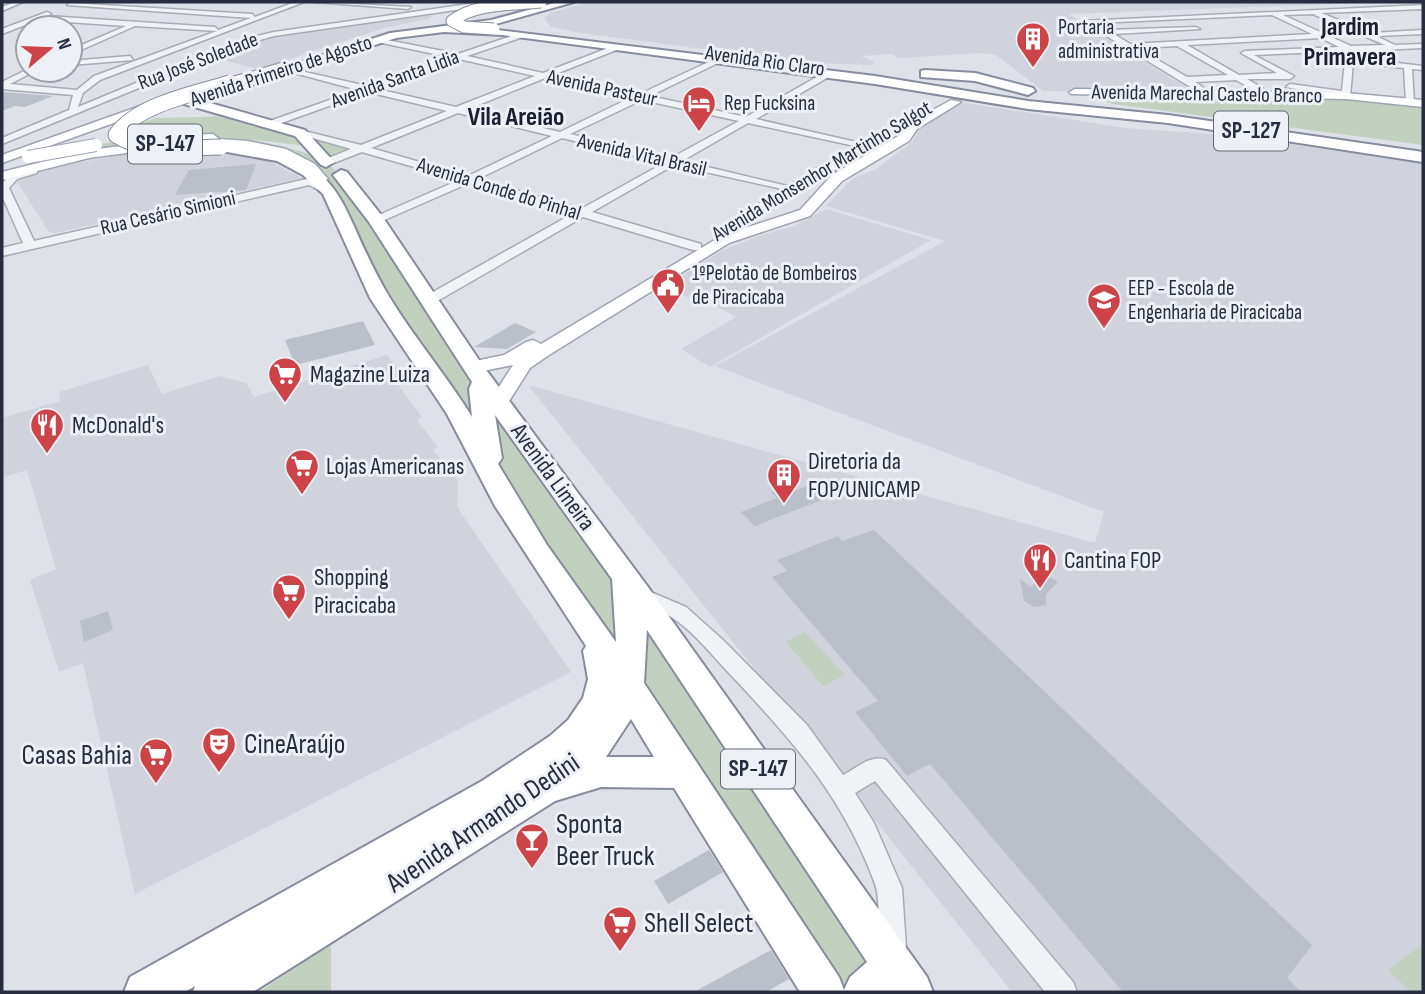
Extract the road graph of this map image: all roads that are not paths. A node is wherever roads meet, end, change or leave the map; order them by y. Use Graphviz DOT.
graph roads {
  1 [pos="20,2"];
  2 [pos="79,2"];
  3 [pos="182,2"];
  4 [pos="301,2"];
  5 [pos="318,2"];
  6 [pos="479,2"];
  7 [pos="541,2"];
  8 [pos="561,3"];
  9 [pos="1357,4"];
  10 [pos="70,5"];
  11 [pos="449,6"];
  12 [pos="1423,7"];
  13 [pos="2,9"];
  14 [pos="1372,9"];
  15 [pos="1310,11"];
  16 [pos="160,12"];
  17 [pos="1217,12"];
  18 [pos="1272,13"];
  19 [pos="47,14"];
  20 [pos="1078,15"];
  21 [pos="259,16"];
  22 [pos="472,16"];
  23 [pos="1173,17"];
  24 [pos="84,21"];
  25 [pos="1086,21"];
  26 [pos="1361,21"];
  27 [pos="1336,22"];
  28 [pos="134,24"];
  29 [pos="1240,27"];
  30 [pos="420,28"];
  31 [pos="444,29"];
  32 [pos="521,29"];
  33 [pos="1196,29"];
  34 [pos="223,30"];
  35 [pos="546,30"];
  36 [pos="1106,32"];
  37 [pos="1423,32"];
  38 [pos="1252,33"];
  39 [pos="1366,34"];
  40 [pos="1322,36"];
  41 [pos="362,39"];
  42 [pos="1264,39"];
  43 [pos="84,40"];
  44 [pos="380,40"];
  45 [pos="97,41"];
  46 [pos="1221,41"];
  47 [pos="1178,43"];
  48 [pos="1128,46"];
  49 [pos="1423,46"];
  50 [pos="84,47"];
  51 [pos="616,47"];
  52 [pos="1397,47"];
  53 [pos="634,48"];
  54 [pos="1350,49"];
  55 [pos="1245,53"];
  56 [pos="147,57"];
  57 [pos="456,57"];
  58 [pos="717,60"];
  59 [pos="1350,60"];
  60 [pos="84,62"];
  61 [pos="1408,67"];
  62 [pos="284,68"];
  63 [pos="1423,68"];
  64 [pos="1290,73"];
  65 [pos="541,75"];
  66 [pos="824,76"];
  67 [pos="889,78"];
  68 [pos="1237,78"];
  69 [pos="1186,80"];
  70 [pos="2,86"];
  71 [pos="366,88"];
  72 [pos="79,93"];
  73 [pos="1266,94"];
  74 [pos="1033,95"];
  75 [pos="1210,95"];
  76 [pos="1346,95"];
  77 [pos="640,96"];
  78 [pos="953,97"];
  79 [pos="1069,97"];
  80 [pos="987,99"];
  81 [pos="189,101"];
  82 [pos="1410,103"];
  83 [pos="1423,104"];
  84 [pos="73,110"];
  85 [pos="458,110"];
  86 [pos="747,119"];
  87 [pos="270,124"];
  88 [pos="894,128"];
  89 [pos="300,134"];
  90 [pos="2,135"];
  91 [pos="13,136"];
  92 [pos="561,136"];
  93 [pos="2,141"];
  94 [pos="870,146"];
  95 [pos="364,149"];
  96 [pos="1423,151"];
  97 [pos="1423,157"];
  98 [pos="2,161"];
  99 [pos="673,162"];
  100 [pos="326,175"];
  101 [pos="468,180"];
  102 [pos="2,182"];
  103 [pos="792,190"];
  104 [pos="768,203"];
  105 [pos="16,214"];
  106 [pos="583,214"];
  107 [pos="796,215"];
  108 [pos="2,217"];
  109 [pos="376,220"];
  110 [pos="744,226"];
  111 [pos="352,241"];
  112 [pos="30,245"];
  113 [pos="697,247"];
  114 [pos="395,249"];
  115 [pos="2,252"];
  116 [pos="625,294"];
  117 [pos="380,298"];
  118 [pos="429,300"];
  119 [pos="442,321"];
  120 [pos="478,374"];
  121 [pos="499,402"];
  122 [pos="493,479"];
  123 [pos="631,583"];
  124 [pos="588,624"];
  125 [pos="627,688"];
  126 [pos="685,774"];
  127 [pos="841,789"];
  128 [pos="539,792"];
  129 [pos="776,922"];
  130 [pos="890,983"];
  131 [pos="145,992"];
  132 [pos="214,992"];
  133 [pos="824,992"];
  134 [pos="843,992"];
  135 [pos="1063,992"];
  1 -- 13 [label="street"];
  2 -- 10 [label="street"];
  3 -- 16 [label="street"];
  4 -- 21 [label="street"];
  5 -- 11 [label="street"];
  6 -- 11 [label="street"];
  7 -- 53 [label="highway, bridge"];
  8 -- 31 [label="highway, Avenida Primeiro de Agosto"];
  8 -- 35 [label="highway"];
  8 -- 41 [label="highway, Avenida Primeiro de Agosto"];
  9 -- 14 [label="street"];
  10 -- 16 [label="street"];
  10 -- 19 [label="street"];
  11 -- 84 [label="street, Rua José Soledade"];
  12 -- 14 [label="street"];
  14 -- 15 [label="street"];
  15 -- 18 [label="street"];
  15 -- 27 [label="street"];
  16 -- 21 [label="street"];
  16 -- 28 [label="street"];
  17 -- 18 [label="street"];
  17 -- 23 [label="street"];
  17 -- 29 [label="street"];
  18 -- 40 [label="street"];
  20 -- 25 [label="street"];
  21 -- 34 [label="street"];
  22 -- 30 [label="highway, Avenida Primeiro de Agosto"];
  22 -- 32 [label="highway, Avenida Rio Claro"];
  23 -- 25 [label="street"];
  23 -- 33 [label="street"];
  24 -- 28 [label="street"];
  25 -- 36 [label="street"];
  26 -- 27 [label="street"];
  27 -- 39 [label="street"];
  28 -- 34 [label="street"];
  28 -- 45 [label="street"];
  30 -- 31 [label="highway, Avenida Primeiro de Agosto"];
  30 -- 41 [label="highway, Avenida Primeiro de Agosto"];
  30 -- 44 [label="highway, Avenida Primeiro de Agosto"];
  31 -- 32 [label="highway, Avenida Rio Claro"];
  32 -- 35 [label="highway, Avenida Rio Claro"];
  32 -- 51 [label="highway, Avenida Rio Claro"];
  32 -- 57 [label="street, Avenida Santa Lidia"];
  33 -- 36 [label="street"];
  33 -- 46 [label="street"];
  34 -- 56 [label="street"];
  35 -- 67 [label="highway, Avenida Rio Claro"];
  36 -- 48 [label="street"];
  37 -- 39 [label="street"];
  38 -- 42 [label="street"];
  39 -- 52 [label="street"];
  40 -- 42 [label="street"];
  40 -- 54 [label="street"];
  41 -- 62 [label="highway, Avenida Primeiro de Agosto"];
  42 -- 46 [label="street"];
  43 -- 45 [label="street"];
  44 -- 57 [label="street, Avenida Pasteur"];
  44 -- 62 [label="highway, Avenida Primeiro de Agosto"];
  45 -- 50 [label="street"];
  46 -- 47 [label="street"];
  46 -- 55 [label="street"];
  47 -- 48 [label="street"];
  47 -- 68 [label="street"];
  48 -- 69 [label="street"];
  49 -- 52 [label="street"];
  51 -- 53 [label="highway, Avenida Rio Claro"];
  51 -- 65 [label="street, Rua Cesário Simioni"];
  52 -- 54 [label="street"];
  53 -- 58 [label="highway, Avenida Rio Claro"];
  54 -- 59 [label="street"];
  54 -- 64 [label="street"];
  55 -- 64 [label="street"];
  55 -- 64 [label="street"];
  56 -- 60 [label="street"];
  56 -- 72 [label="street"];
  57 -- 65 [label="street, Avenida Pasteur"];
  57 -- 71 [label="street, Avenida Santa Lidia"];
  58 -- 66 [label="highway, Avenida Rio Claro"];
  58 -- 77 [label="street"];
  59 -- 61 [label="street"];
  59 -- 76 [label="street"];
  61 -- 63 [label="street"];
  61 -- 82 [label="street"];
  62 -- 71 [label="street, Avenida Vital Brasil"];
  62 -- 81 [label="highway, Avenida Primeiro de Agosto"];
  62 -- 98 [label="main road, Avenida Primeiro de Agosto"];
  62 -- 100 [label="highway, Avenida Limeira, bridge"];
  64 -- 68 [label="street"];
  64 -- 73 [label="main road, Avenida Marechal Castelo Branco"];
  64 -- 76 [label="main road, Avenida Marechal Castelo Branco"];
  65 -- 77 [label="street, Avenida Pasteur"];
  65 -- 85 [label="street, Rua Cesário Simioni"];
  66 -- 67 [label="highway, Avenida Rio Claro"];
  66 -- 86 [label="street"];
  67 -- 74 [label="highway, Avenida Rio Claro / SP-127"];
  67 -- 78 [label="highway, Avenida Rio Claro / SP-127"];
  68 -- 69 [label="street"];
  68 -- 73 [label="street"];
  69 -- 75 [label="street"];
  70 -- 72 [label="street"];
  71 -- 85 [label="street, Avenida Vital Brasil"];
  71 -- 87 [label="street, Avenida Santa Lidia"];
  72 -- 84 [label="street"];
  73 -- 75 [label="main road, Avenida Marechal Castelo Branco"];
  74 -- 78 [label="highway"];
  74 -- 79 [label="highway, Avenida Rio Claro / SP-127"];
  74 -- 80 [label="highway, Avenida Rio Claro / SP-127"];
  74 -- 97 [label="highway, SP-127"];
  75 -- 79 [label="main road, Avenida Marechal Castelo Branco"];
  76 -- 82 [label="main road, Avenida Marechal Castelo Branco"];
  77 -- 86 [label="street, Avenida Pasteur"];
  77 -- 92 [label="street"];
  78 -- 80 [label="highway, SP-127"];
  78 -- 88 [label="main road, Avenida Monsenhor Martinho Salgot / SP-127"];
  78 -- 94 [label="main road, Avenida Monsenhor Martinho Salgot / SP-127"];
  79 -- 80 [label="highway"];
  79 -- 96 [label="highway, SP-127"];
  81 -- 87 [label="highway, Avenida Conde do Pinhal"];
  81 -- 102 [label="main road, Avenida Primeiro de Agosto"];
  82 -- 83 [label="main road, Avenida Marechal Castelo Branco"];
  84 -- 91 [label="street, Rua José Soledade"];
  85 -- 92 [label="street, Avenida Vital Brasil"];
  85 -- 95 [label="street, Rua Cesário Simioni"];
  86 -- 94 [label="street, Avenida Pasteur"];
  86 -- 99 [label="street"];
  87 -- 89 [label="highway, Avenida Conde do Pinhal"];
  89 -- 95 [label="street, Avenida Conde do Pinhal"];
  89 -- 100 [label="highway, Avenida Conde do Pinhal"];
  90 -- 91 [label="street"];
  91 -- 93 [label="street, Rua José Soledade"];
  92 -- 99 [label="street, Avenida Vital Brasil"];
  92 -- 101 [label="street"];
  94 -- 103 [label="main road, Avenida Monsenhor Martinho Salgot / SP-127"];
  94 -- 107 [label="main road, Avenida Monsenhor Martinho Salgot / SP-127"];
  95 -- 100 [label="street, Rua Cesário Simioni"];
  95 -- 101 [label="street, Avenida Conde do Pinhal"];
  98 -- 100 [label="main road, SP-147, bridge"];
  99 -- 103 [label="street, Avenida Vital Brasil"];
  99 -- 106 [label="street"];
  100 -- 102 [label="main road, Avenida Limeira / SP-147"];
  100 -- 109 [label="highway, Avenida Limeira / SP-147"];
  100 -- 111 [label="highway, Avenida Limeira / SP-147"];
  100 -- 112 [label="street, Rua Cesário Simioni"];
  101 -- 106 [label="street, Avenida Conde do Pinhal"];
  101 -- 109 [label="street"];
  102 -- 105 [label="street"];
  103 -- 104 [label="main road, Avenida Monsenhor Martinho Salgot / SP-127"];
  104 -- 107 [label="main road"];
  104 -- 110 [label="main road, Avenida Monsenhor Martinho Salgot / SP-127"];
  105 -- 108 [label="street"];
  105 -- 112 [label="street"];
  106 -- 113 [label="street, Avenida Conde do Pinhal"];
  106 -- 118 [label="street"];
  107 -- 110 [label="main road, Avenida Monsenhor Martinho Salgot / SP-127"];
  109 -- 114 [label="highway, Avenida Limeira / SP-147"];
  110 -- 113 [label="main road, Avenida Monsenhor Martinho Salgot / SP-127"];
  110 -- 116 [label="main road, Avenida Monsenhor Martinho Salgot / SP-127"];
  111 -- 114 [label="highway"];
  111 -- 117 [label="highway, Avenida Limeira / SP-147"];
  112 -- 115 [label="street, Rua Cesário Simioni"];
  113 -- 116 [label="main road, Avenida Monsenhor Martinho Salgot / SP-127"];
  114 -- 118 [label="highway, Avenida Limeira / SP-147"];
  116 -- 120 [label="main road, Avenida Monsenhor Martinho Salgot / SP-127"];
  116 -- 121 [label="main road, Avenida Monsenhor Martinho Salgot / SP-127"];
  117 -- 119 [label="highway"];
  117 -- 122 [label="highway, Avenida Limeira / SP-147"];
  118 -- 119 [label="highway, Avenida Limeira / SP-147"];
  119 -- 120 [label="highway, Avenida Limeira / SP-147"];
  120 -- 121 [label="highway, Avenida Limeira / SP-147"];
  120 -- 122 [label="highway"];
  121 -- 123 [label="highway, Avenida Limeira / SP-147"];
  122 -- 124 [label="highway, Avenida Limeira / SP-147"];
  123 -- 125 [label="highway, Avenida Armando Dedini"];
  123 -- 127 [label="street"];
  123 -- 130 [label="highway, Avenida Limeira / SP-147"];
  124 -- 125 [label="highway, Avenida Limeira / SP-147"];
  124 -- 131 [label="highway, Avenida Armando Dedini"];
  125 -- 126 [label="highway, Avenida Limeira / SP-147"];
  125 -- 128 [label="highway, Avenida Armando Dedini"];
  126 -- 128 [label="highway"];
  126 -- 129 [label="highway, Avenida Limeira / SP-147"];
  127 -- 130 [label="street"];
  127 -- 135 [label="street"];
  128 -- 132 [label="highway, Avenida Armando Dedini"];
  129 -- 133 [label="highway, SP-147"];
  129 -- 134 [label="highway"];
}
